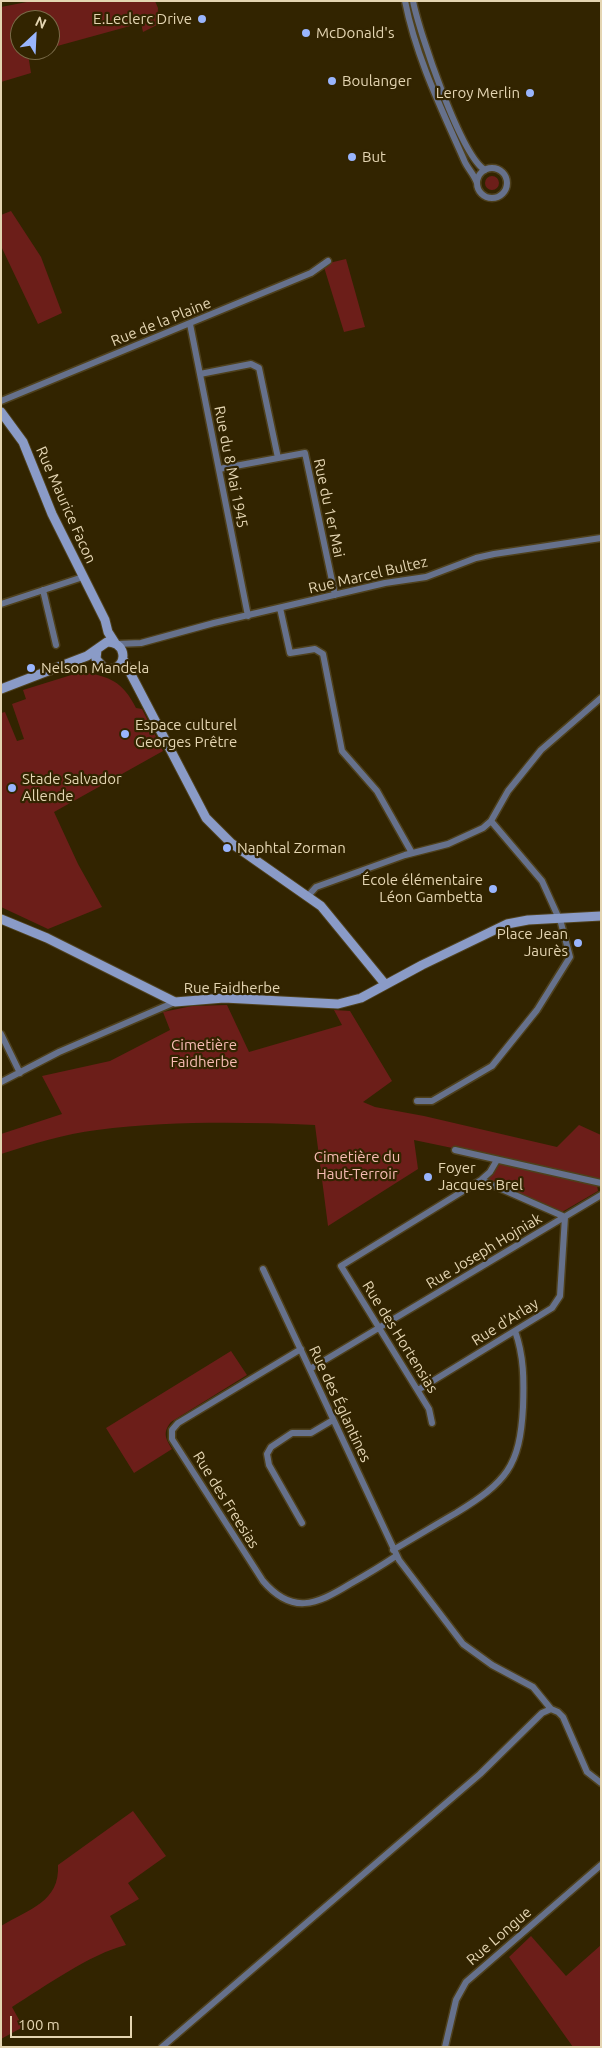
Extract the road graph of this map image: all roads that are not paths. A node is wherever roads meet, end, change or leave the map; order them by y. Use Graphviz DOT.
graph roads {
  1 [pos="405,1"];
  2 [pos="413,1"];
  3 [pos="486,170"];
  4 [pos="477,182"];
  5 [pos="328,261"];
  6 [pos="190,324"];
  7 [pos="200,374"];
  8 [pos="1,401"];
  9 [pos="1,412"];
  10 [pos="278,458"];
  11 [pos="219,469"];
  12 [pos="601,538"];
  13 [pos="84,577"];
  14 [pos="43,590"];
  15 [pos="335,595"];
  16 [pos="1,604"];
  17 [pos="280,608"];
  18 [pos="101,612"];
  19 [pos="248,616"];
  20 [pos="116,643"];
  21 [pos="141,644"];
  22 [pos="56,645"];
  23 [pos="98,647"];
  24 [pos="123,657"];
  25 [pos="65,665"];
  26 [pos="99,665"];
  27 [pos="1,689"];
  28 [pos="601,698"];
  29 [pos="491,820"];
  30 [pos="412,853"];
  31 [pos="308,896"];
  32 [pos="601,916"];
  33 [pos="560,918"];
  34 [pos="1,919"];
  35 [pos="385,984"];
  36 [pos="175,1002"];
  37 [pos="1,1034"];
  38 [pos="20,1073"];
  39 [pos="1,1082"];
  40 [pos="417,1100"];
  41 [pos="455,1150"];
  42 [pos="497,1160"];
  43 [pos="481,1180"];
  44 [pos="601,1183"];
  45 [pos="601,1195"];
  46 [pos="565,1218"];
  47 [pos="263,1269"];
  48 [pos="380,1328"];
  49 [pos="515,1331"];
  50 [pos="301,1349"];
  51 [pos="310,1369"];
  52 [pos="418,1390"];
  53 [pos="333,1420"];
  54 [pos="432,1423"];
  55 [pos="302,1522"];
  56 [pos="395,1553"];
  57 [pos="551,1709"];
  58 [pos="601,1783"];
  59 [pos="601,1865"];
  60 [pos="162,2047"];
  61 [pos="445,2047"];
  1 -- 4 [label="street"];
  2 -- 3 [label="street"];
  3 -- 4 [label="street"];
  3 -- 4 [label="street"];
  5 -- 6 [label="street, Rue de la Plaine"];
  6 -- 7 [label="street, Rue du 8 Mai 1945"];
  6 -- 8 [label="street, Rue de la Plaine"];
  7 -- 10 [label="street"];
  7 -- 11 [label="street, Rue du 8 Mai 1945"];
  9 -- 13 [label="street, Rue Maurice Facon"];
  10 -- 11 [label="street, Rue du 1er Mai"];
  10 -- 15 [label="street, Rue du 1er Mai"];
  11 -- 19 [label="street, Rue du 8 Mai 1945"];
  12 -- 15 [label="street, Rue Marcel Bultez"];
  13 -- 14 [label="street"];
  13 -- 18 [label="street, Rue Maurice Facon"];
  14 -- 16 [label="street"];
  14 -- 22 [label="street"];
  15 -- 17 [label="street, Rue Marcel Bultez"];
  17 -- 19 [label="street, Rue Marcel Bultez"];
  17 -- 30 [label="street"];
  18 -- 20 [label="street, Rue Maurice Facon"];
  18 -- 23 [label="street, Rue Maurice Facon"];
  19 -- 21 [label="street, Rue Marcel Bultez"];
  20 -- 21 [label="street, Rue Marcel Bultez"];
  20 -- 23 [label="street"];
  20 -- 24 [label="street"];
  21 -- 24 [label="street, Rue Marcel Bultez"];
  23 -- 25 [label="street"];
  23 -- 26 [label="street"];
  24 -- 26 [label="street"];
  24 -- 31 [label="street"];
  25 -- 26 [label="street"];
  25 -- 27 [label="street"];
  28 -- 29 [label="street"];
  29 -- 30 [label="street"];
  29 -- 33 [label="street"];
  30 -- 31 [label="street"];
  31 -- 35 [label="street"];
  32 -- 33 [label="street"];
  33 -- 35 [label="street, Rue Faidherbe"];
  33 -- 40 [label="street"];
  34 -- 36 [label="street"];
  35 -- 36 [label="street, Rue Faidherbe"];
  36 -- 38 [label="street, Rue Faidherbe"];
  37 -- 38 [label="street"];
  38 -- 39 [label="street, Rue Faidherbe"];
  41 -- 42 [label="street"];
  42 -- 43 [label="street"];
  42 -- 44 [label="street"];
  43 -- 46 [label="street"];
  43 -- 48 [label="street, Rue des Hortensias"];
  45 -- 46 [label="street, Rue Joseph Hojniak"];
  46 -- 48 [label="street, Rue Joseph Hojniak"];
  46 -- 49 [label="street, Rue d'Arlay"];
  47 -- 50 [label="street, Rue des Églantines"];
  48 -- 51 [label="street, Rue Joseph Hojniak"];
  48 -- 52 [label="street, Rue des Hortensias"];
  49 -- 52 [label="street, Rue d'Arlay"];
  49 -- 56 [label="street, Rue des Freesias"];
  50 -- 51 [label="street, Rue des Églantines"];
  50 -- 56 [label="street, Rue des Freesias"];
  51 -- 53 [label="street, Rue des Églantines"];
  52 -- 54 [label="street, Rue des Hortensias"];
  53 -- 55 [label="street"];
  53 -- 56 [label="street, Rue des Églantines"];
  56 -- 57 [label="street, Rue des Églantines"];
  57 -- 58 [label="street, Rue des Églantines"];
  57 -- 60 [label="street"];
  59 -- 61 [label="street, Rue Longue"];
}
